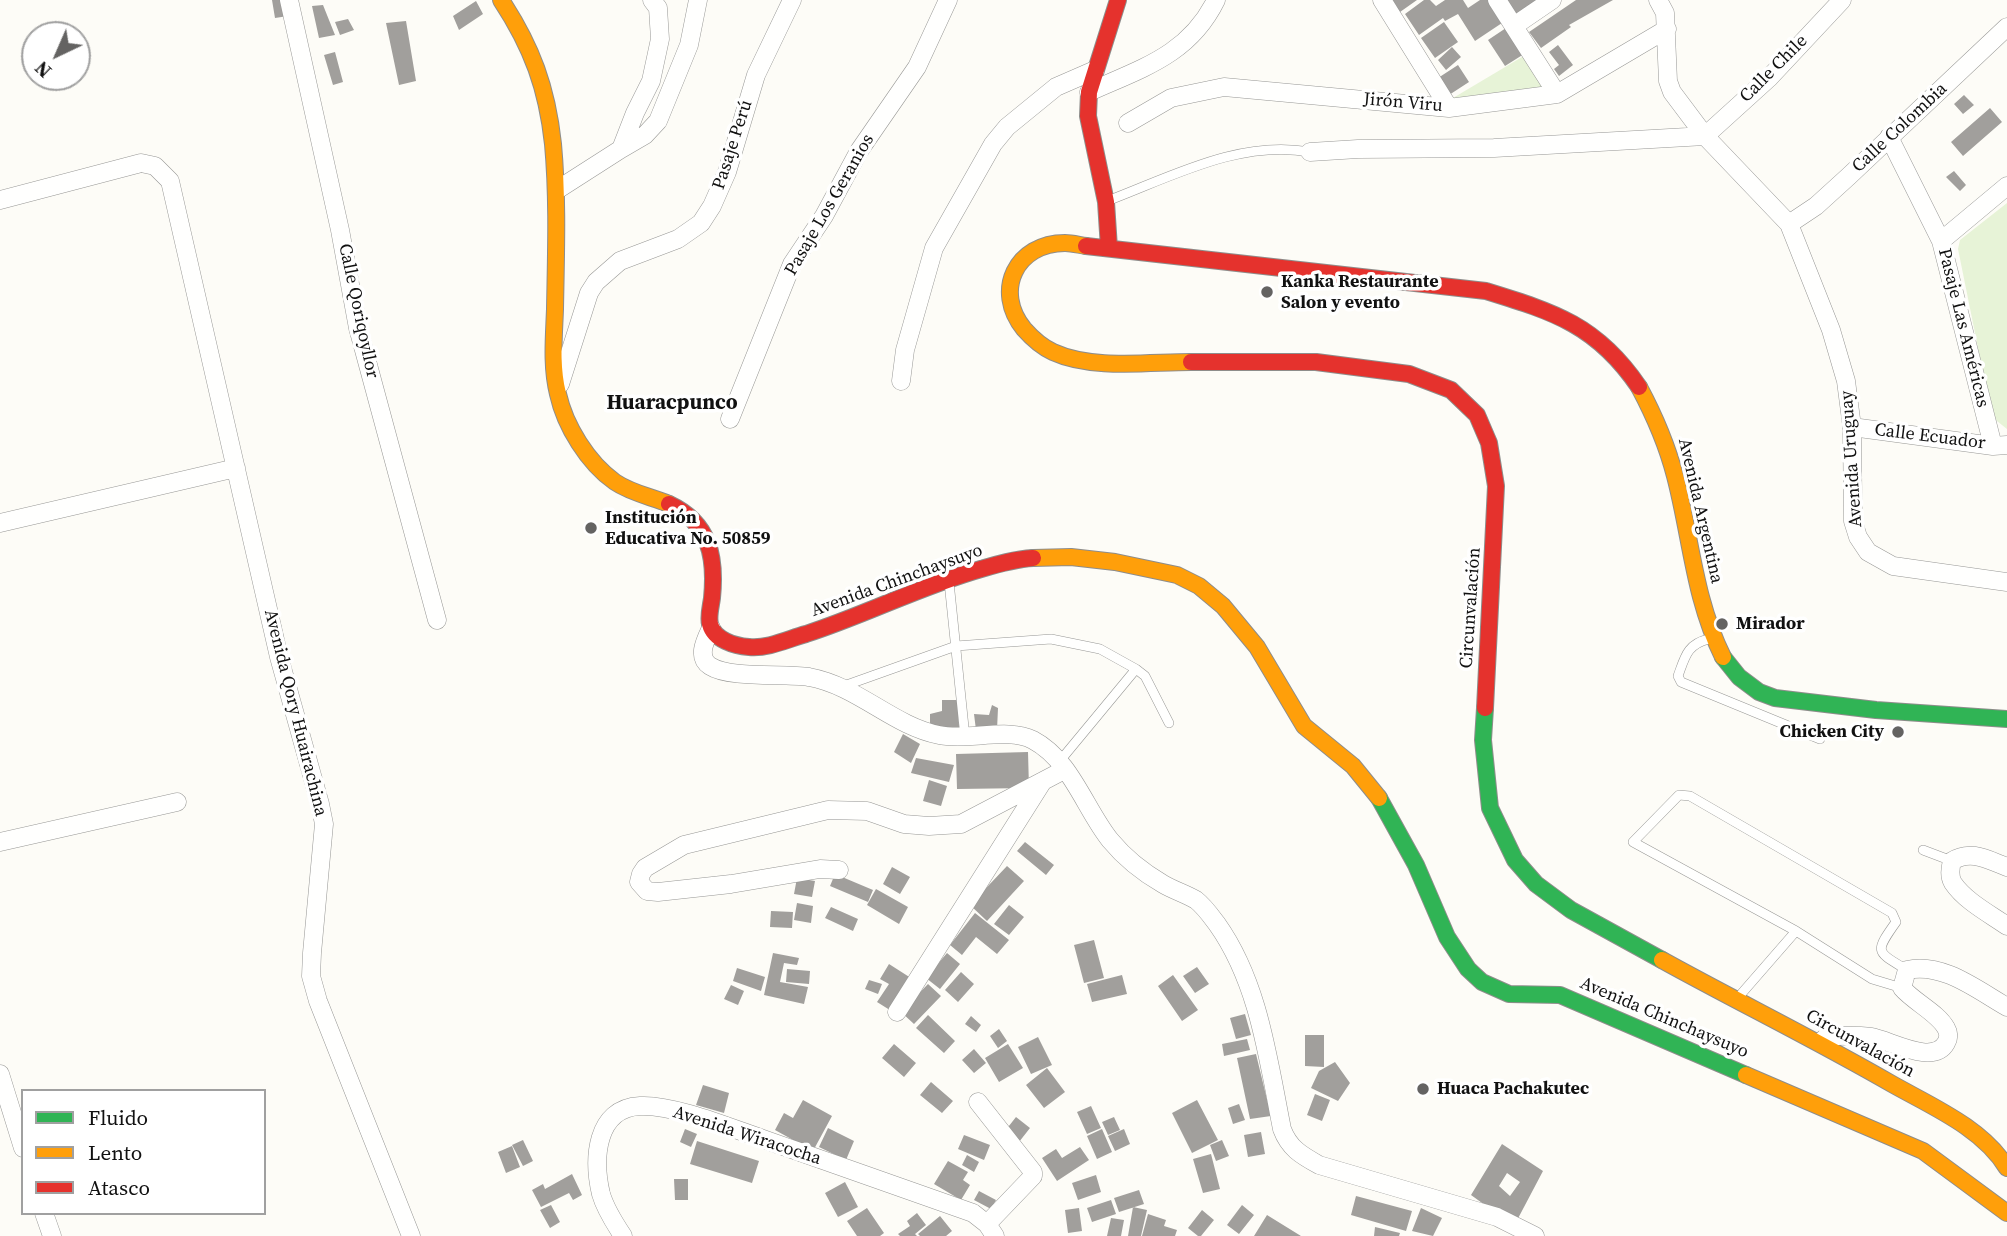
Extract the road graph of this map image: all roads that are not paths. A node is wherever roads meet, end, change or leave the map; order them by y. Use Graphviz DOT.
graph roads {
  1 [pos="289,0"];
  2 [pos="501,0"];
  3 [pos="652,0"];
  4 [pos="698,0"];
  5 [pos="792,0"];
  6 [pos="948,0"];
  7 [pos="1118,0"];
  8 [pos="1216,0"];
  9 [pos="1382,0"];
  10 [pos="1497,0"];
  11 [pos="1552,0"];
  12 [pos="1658,0"];
  13 [pos="1842,0"];
  14 [pos="1514,26"];
  15 [pos="2007,27"];
  16 [pos="1667,29"];
  17 [pos="1095,70"];
  18 [pos="1090,92"];
  19 [pos="1557,94"];
  20 [pos="1449,108"];
  21 [pos="1128,123"];
  22 [pos="1705,136"];
  23 [pos="1889,137"];
  24 [pos="621,149"];
  25 [pos="1310,152"];
  26 [pos="2007,187"];
  27 [pos="557,190"];
  28 [pos="0,200"];
  29 [pos="1106,202"];
  30 [pos="1789,224"];
  31 [pos="1941,241"];
  32 [pos="1110,248"];
  33 [pos="901,381"];
  34 [pos="557,394"];
  35 [pos="730,419"];
  36 [pos="1852,427"];
  37 [pos="2000,446"];
  38 [pos="236,468"];
  39 [pos="0,523"];
  40 [pos="949,579"];
  41 [pos="2007,582"];
  42 [pos="437,620"];
  43 [pos="711,628"];
  44 [pos="1714,638"];
  45 [pos="956,646"];
  46 [pos="1136,669"];
  47 [pos="841,687"];
  48 [pos="2007,719"];
  49 [pos="1169,723"];
  50 [pos="965,737"];
  51 [pos="1820,739"];
  52 [pos="1061,766"];
  53 [pos="1043,781"];
  54 [pos="177,802"];
  55 [pos="0,842"];
  56 [pos="1923,850"];
  57 [pos="1952,861"];
  58 [pos="2007,867"];
  59 [pos="838,870"];
  60 [pos="2007,926"];
  61 [pos="1796,931"];
  62 [pos="1907,970"];
  63 [pos="1902,988"];
  64 [pos="1742,993"];
  65 [pos="2007,1007"];
  66 [pos="897,1012"];
  67 [pos="1821,1043"];
  68 [pos="0,1074"];
  69 [pos="978,1102"];
  70 [pos="21,1142"];
  71 [pos="2007,1168"];
  72 [pos="2007,1213"];
  73 [pos="45,1215"];
  74 [pos="991,1230"];
  75 [pos="616,1234"];
  76 [pos="52,1236"];
  77 [pos="411,1236"];
  78 [pos="1535,1236"];
  1 -- 42 [label="street, Calle Qoriqoyllor"];
  2 -- 27 [label="main road"];
  3 -- 24 [label="street"];
  4 -- 24 [label="street"];
  5 -- 34 [label="street, Pasaje Perú"];
  6 -- 35 [label="street, Pasaje Los Geranios"];
  7 -- 17 [label="main road"];
  8 -- 18 [label="street"];
  9 -- 20 [label="street"];
  10 -- 14 [label="street"];
  11 -- 14 [label="street"];
  12 -- 16 [label="street, Avenida Uruguay"];
  13 -- 22 [label="street, Calle Chile"];
  14 -- 19 [label="street"];
  15 -- 23 [label="street, Calle Colombia"];
  16 -- 19 [label="street, Jirón Viru"];
  16 -- 22 [label="street, Avenida Uruguay"];
  17 -- 18 [label="main road"];
  17 -- 33 [label="street"];
  18 -- 29 [label="main road"];
  19 -- 20 [label="street, Jirón Viru"];
  20 -- 21 [label="street, Jirón Viru"];
  22 -- 25 [label="street"];
  22 -- 30 [label="street, Avenida Uruguay"];
  23 -- 30 [label="street, Calle Colombia"];
  23 -- 31 [label="street, Pasaje Las Américas"];
  24 -- 27 [label="street"];
  25 -- 29 [label="lane"];
  26 -- 31 [label="street"];
  27 -- 34 [label="main road"];
  28 -- 38 [label="street, Avenida Qory Huairachina"];
  29 -- 32 [label="main road"];
  30 -- 36 [label="street, Avenida Uruguay"];
  31 -- 37 [label="street, Pasaje Las Américas"];
  32 -- 44 [label="main road, Avenida Argentina"];
  32 -- 67 [label="main road, Circunvalación"];
  34 -- 43 [label="main road"];
  36 -- 37 [label="street, Calle Ecuador"];
  36 -- 41 [label="street, Avenida Uruguay"];
  38 -- 39 [label="street"];
  38 -- 77 [label="street, Avenida Qory Huairachina"];
  40 -- 43 [label="main road, Avenida Chinchaysuyo"];
  40 -- 45 [label="lane"];
  40 -- 72 [label="main road, Avenida Chinchaysuyo"];
  43 -- 47 [label="street"];
  44 -- 48 [label="main road, Avenida Argentina"];
  44 -- 51 [label="lane"];
  45 -- 46 [label="lane"];
  45 -- 47 [label="lane"];
  45 -- 50 [label="lane"];
  46 -- 49 [label="lane"];
  46 -- 52 [label="lane"];
  47 -- 50 [label="street"];
  50 -- 52 [label="street"];
  52 -- 53 [label="street"];
  52 -- 78 [label="street"];
  53 -- 59 [label="street"];
  53 -- 66 [label="street"];
  54 -- 55 [label="street"];
  56 -- 57 [label="lane"];
  57 -- 58 [label="street"];
  57 -- 60 [label="street"];
  61 -- 62 [label="lane"];
  61 -- 63 [label="lane"];
  61 -- 64 [label="lane"];
  62 -- 63 [label="street"];
  62 -- 65 [label="street"];
  63 -- 67 [label="street"];
  67 -- 71 [label="main road, Circunvalación"];
  68 -- 70 [label="street"];
  69 -- 74 [label="street"];
  73 -- 76 [label="street"];
  74 -- 75 [label="street, Avenida Wiracocha"];
}
